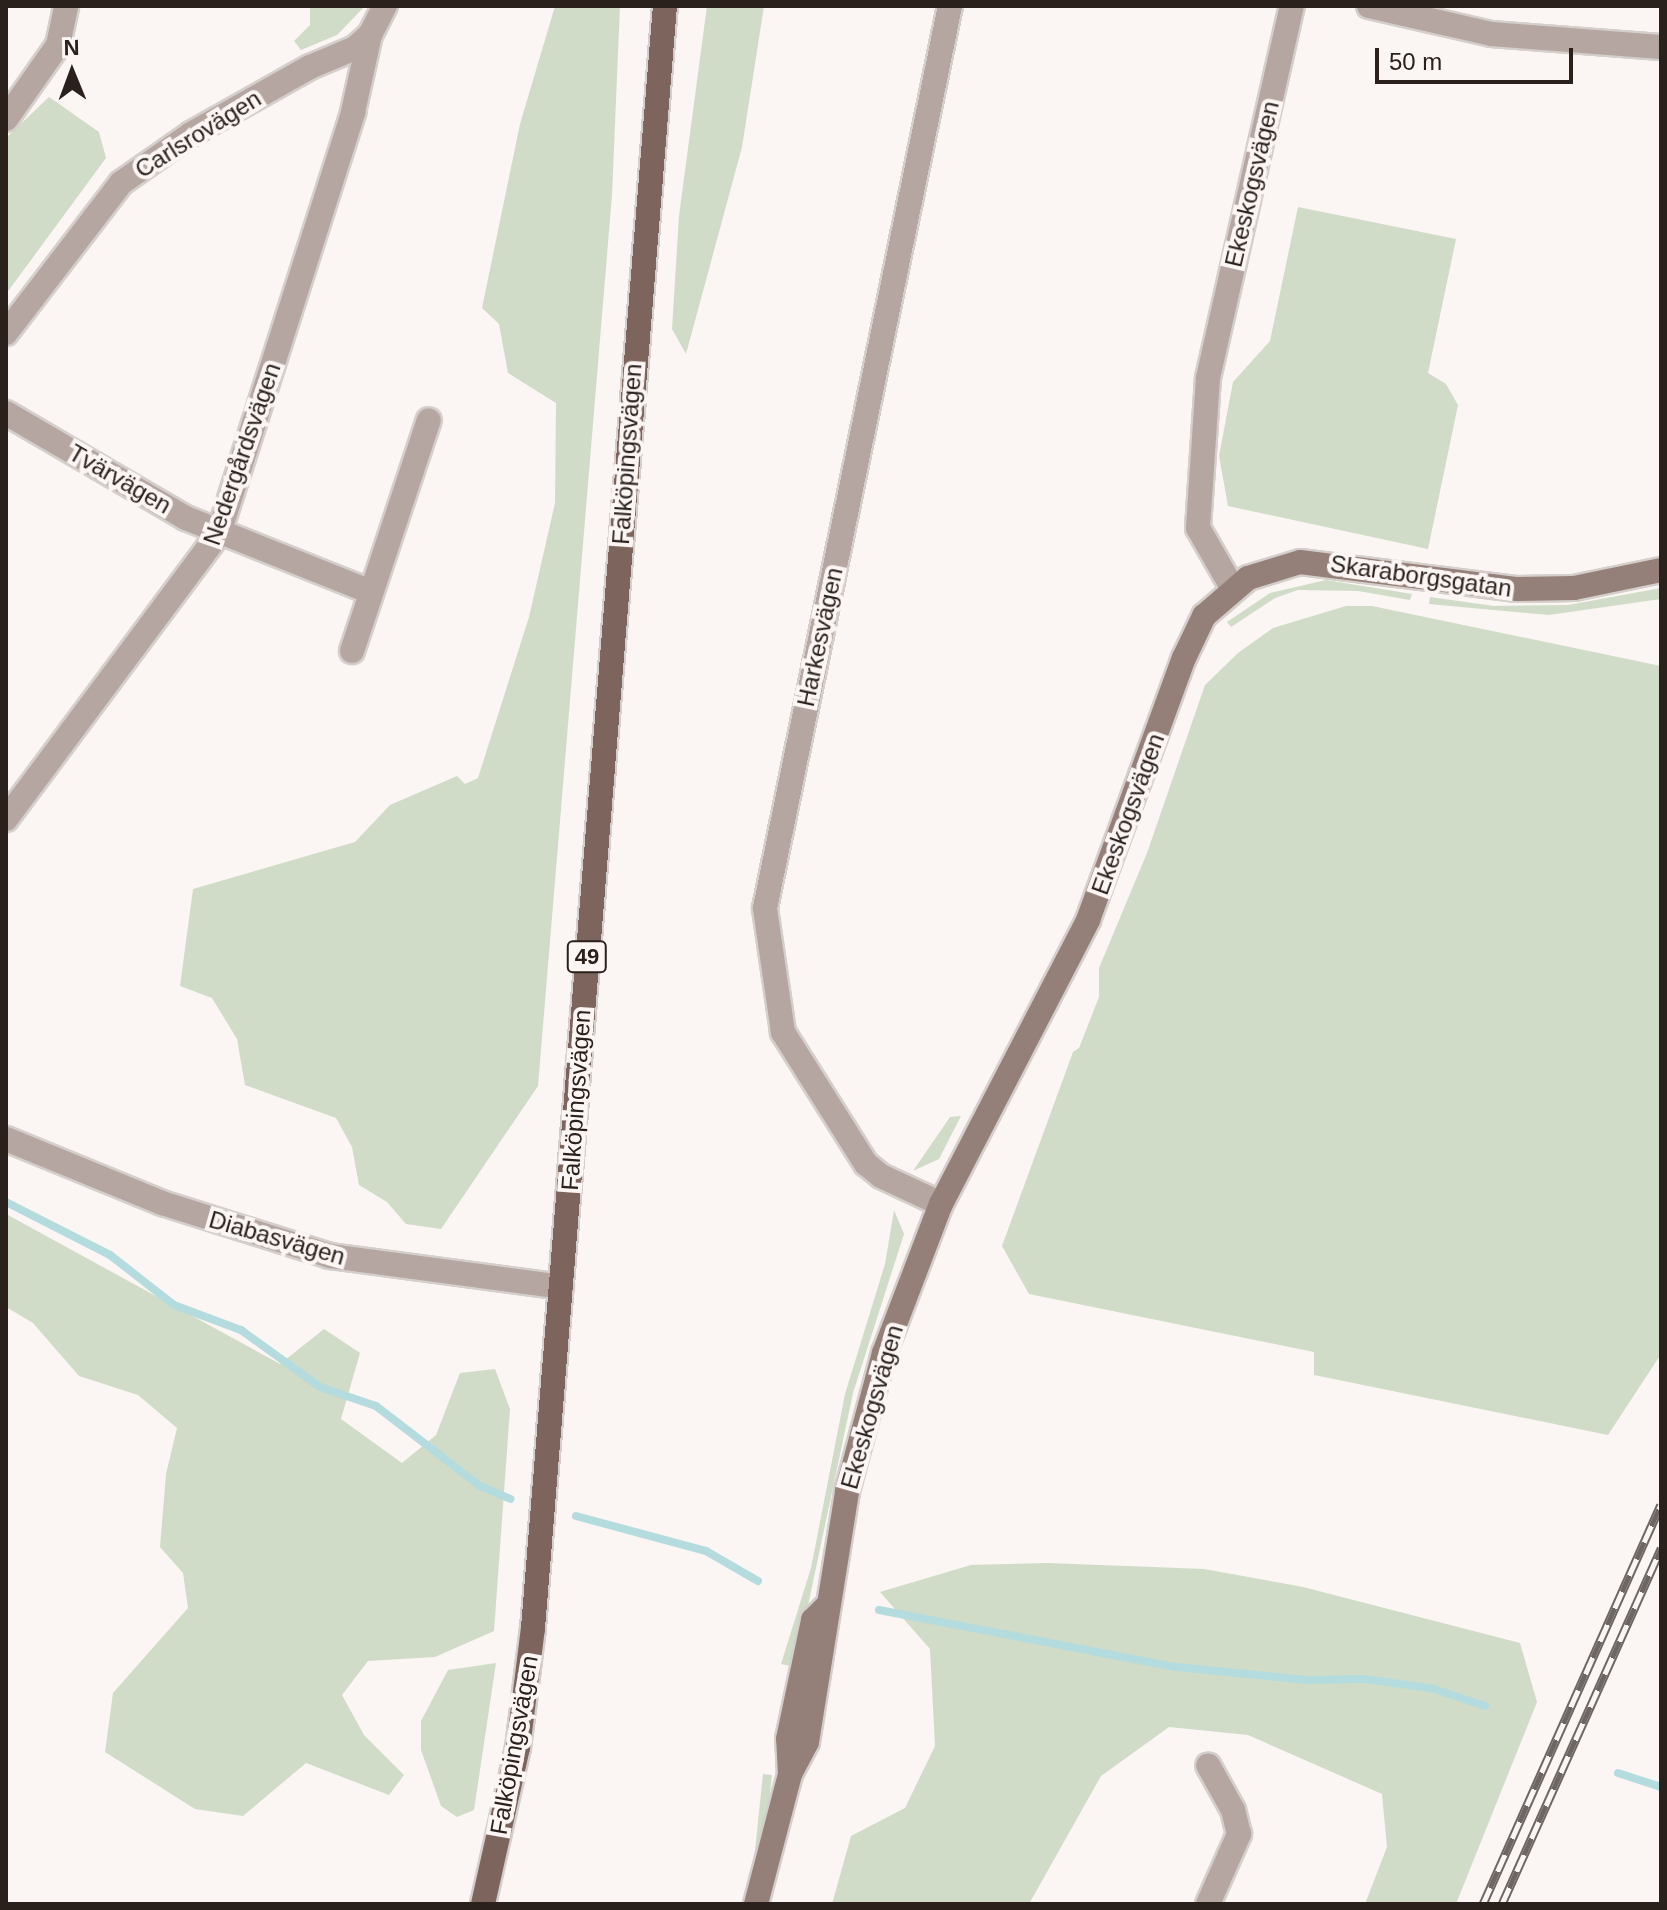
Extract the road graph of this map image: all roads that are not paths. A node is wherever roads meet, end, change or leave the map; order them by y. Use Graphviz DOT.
graph roads {
  1 [pos="66,6"];
  2 [pos="385,6"];
  3 [pos="665,6"];
  4 [pos="950,6"];
  5 [pos="1292,6"];
  6 [pos="1369,6"];
  7 [pos="370,35"];
  8 [pos="1661,47"];
  9 [pos="6,119"];
  10 [pos="6,333"];
  11 [pos="6,413"];
  12 [pos="429,420"];
  13 [pos="219,533"];
  14 [pos="1661,570"];
  15 [pos="1233,589"];
  16 [pos="371,592"];
  17 [pos="352,651"];
  18 [pos="6,819"];
  19 [pos="6,1139"];
  20 [pos="941,1204"];
  21 [pos="561,1287"];
  22 [pos="1208,1765"];
  23 [pos="483,1904"];
  24 [pos="756,1904"];
  25 [pos="1208,1904"];
  1 -- 9 [label="street"];
  2 -- 7 [label="street"];
  3 -- 21 [label="main road, Falköpingsvägen / 49"];
  4 -- 20 [label="street, Harkesvägen"];
  5 -- 15 [label="street, Ekeskogsvägen"];
  6 -- 8 [label="street"];
  7 -- 10 [label="street, Carlsrovägen"];
  7 -- 13 [label="street, Nedergårdsvägen"];
  11 -- 13 [label="street, Tvärvägen"];
  12 -- 16 [label="street"];
  13 -- 16 [label="street, Tvärvägen"];
  13 -- 18 [label="street, Nedergårdsvägen"];
  14 -- 15 [label="street, Skaraborgsgatan"];
  15 -- 20 [label="street, Ekeskogsvägen"];
  16 -- 17 [label="street"];
  19 -- 21 [label="street, Diabasvägen"];
  20 -- 24 [label="street, Ekeskogsvägen"];
  21 -- 23 [label="main road, Falköpingsvägen / 49"];
  22 -- 25 [label="street"];
}
